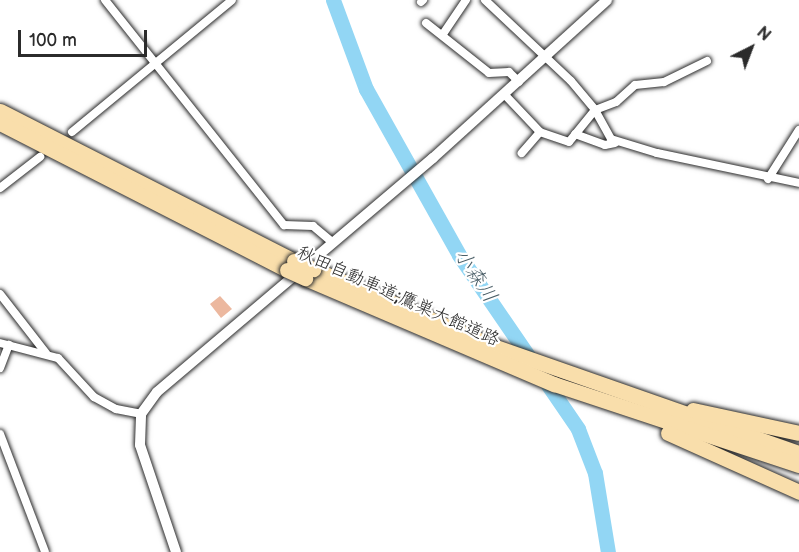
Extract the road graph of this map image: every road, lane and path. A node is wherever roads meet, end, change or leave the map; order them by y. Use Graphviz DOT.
graph roads {
  1 [pos="105,0"];
  2 [pos="232,0"];
  3 [pos="466,0"];
  4 [pos="485,0"];
  5 [pos="607,0"];
  6 [pos="426,23"];
  7 [pos="443,34"];
  8 [pos="547,57"];
  9 [pos="707,61"];
  10 [pos="156,63"];
  11 [pos="519,82"];
  12 [pos="504,95"];
  13 [pos="595,110"];
  14 [pos="0,111"];
  15 [pos="0,123"];
  16 [pos="799,130"];
  17 [pos="72,132"];
  18 [pos="540,132"];
  19 [pos="575,134"];
  20 [pos="615,143"];
  21 [pos="522,153"];
  22 [pos="40,157"];
  23 [pos="768,178"];
  24 [pos="799,183"];
  25 [pos="0,188"];
  26 [pos="332,242"];
  27 [pos="291,266"];
  28 [pos="0,294"];
  29 [pos="446,334"];
  30 [pos="0,343"];
  31 [pos="9,345"];
  32 [pos="46,353"];
  33 [pos="0,368"];
  34 [pos="638,407"];
  35 [pos="141,414"];
  36 [pos="799,433"];
  37 [pos="0,434"];
  38 [pos="799,453"];
  39 [pos="799,465"];
  40 [pos="799,492"];
  41 [pos="45,552"];
  42 [pos="176,552"];
  1 -- 10 [label="street"];
  2 -- 10 [label="street"];
  3 -- 7 [label="street"];
  4 -- 8 [label="street"];
  5 -- 8 [label="street"];
  6 -- 7 [label="street"];
  7 -- 11 [label="street"];
  8 -- 11 [label="street"];
  8 -- 13 [label="street"];
  9 -- 13 [label="street"];
  10 -- 17 [label="street"];
  10 -- 26 [label="street"];
  11 -- 12 [label="street"];
  12 -- 18 [label="street"];
  12 -- 26 [label="street"];
  13 -- 19 [label="street"];
  13 -- 20 [label="street"];
  14 -- 27 [label="highway, 秋田自動車道;鷹巣大館道路"];
  15 -- 27 [label="highway, 秋田自動車道;鷹巣大館道路"];
  16 -- 23 [label="street"];
  18 -- 19 [label="street"];
  18 -- 21 [label="street"];
  19 -- 20 [label="street"];
  20 -- 23 [label="street"];
  22 -- 25 [label="street"];
  23 -- 24 [label="street"];
  26 -- 35 [label="street"];
  27 -- 29 [label="highway, 秋田自動車道;鷹巣大館道路, bridge"];
  28 -- 32 [label="street"];
  29 -- 34 [label="highway, 秋田自動車道;鷹巣大館道路"];
  29 -- 34 [label="highway, 秋田自動車道;鷹巣大館道路"];
  30 -- 31 [label="street"];
  31 -- 32 [label="street"];
  31 -- 33 [label="street"];
  32 -- 35 [label="street"];
  34 -- 36 [label="highway"];
  34 -- 38 [label="highway"];
  34 -- 39 [label="highway"];
  34 -- 40 [label="highway"];
  35 -- 42 [label="street"];
  37 -- 41 [label="street"];
}
